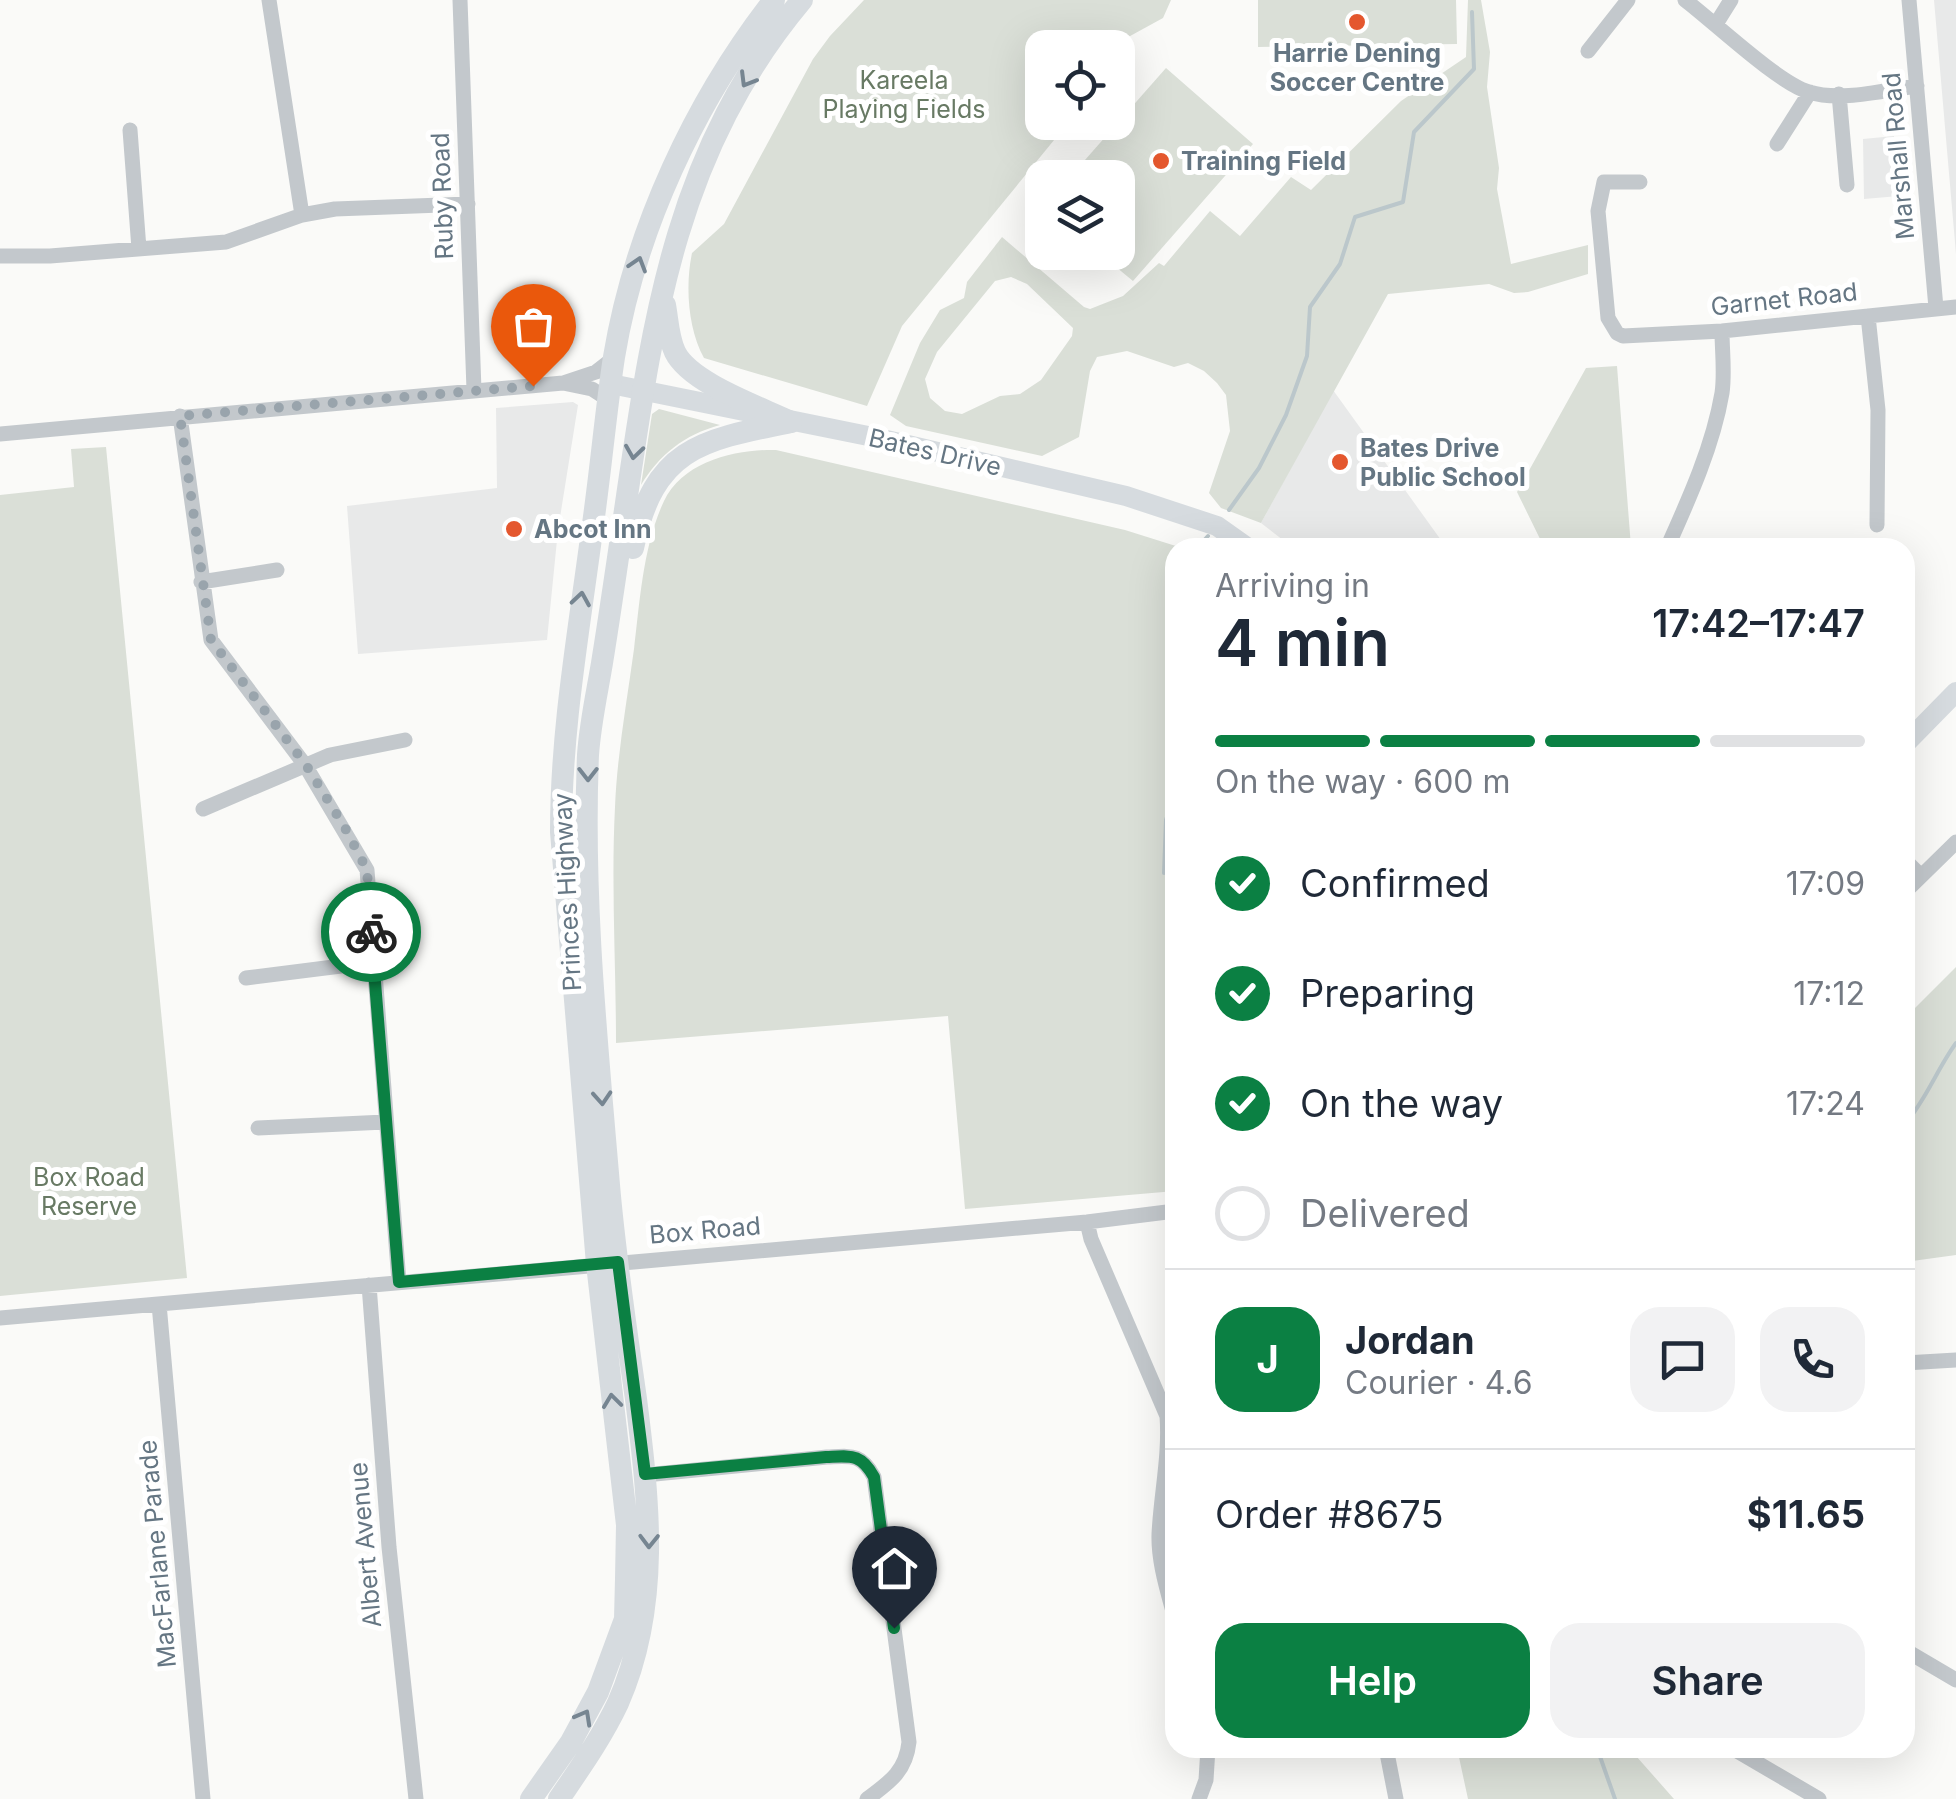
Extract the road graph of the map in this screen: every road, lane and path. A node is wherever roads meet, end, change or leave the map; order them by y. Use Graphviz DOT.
graph roads {
  1 [pos="269,0"];
  2 [pos="460,0"];
  3 [pos="774,0"];
  4 [pos="802,0"];
  5 [pos="1628,0"];
  6 [pos="1685,0"];
  7 [pos="1731,0"];
  8 [pos="1909,0"];
  9 [pos="1716,24"];
  10 [pos="1588,51"];
  11 [pos="1916,86"];
  12 [pos="1810,92"];
  13 [pos="1839,94"];
  14 [pos="130,130"];
  15 [pos="1777,144"];
  16 [pos="1640,182"];
  17 [pos="1847,185"];
  18 [pos="468,204"];
  19 [pos="302,215"];
  20 [pos="139,249"];
  21 [pos="0,256"];
  22 [pos="661,287"];
  23 [pos="1956,306"];
  24 [pos="1936,308"];
  25 [pos="1868,316"];
  26 [pos="1722,331"];
  27 [pos="614,358"];
  28 [pos="562,383"];
  29 [pos="643,388"];
  30 [pos="474,390"];
  31 [pos="610,392"];
  32 [pos="180,416"];
  33 [pos="791,422"];
  34 [pos="0,434"];
  35 [pos="1877,525"];
  36 [pos="1234,538"];
  37 [pos="1672,538"];
  38 [pos="277,570"];
  39 [pos="200,582"];
  40 [pos="615,582"];
  41 [pos="1956,692"];
  42 [pos="1915,734"];
  43 [pos="406,740"];
  44 [pos="306,765"];
  45 [pos="202,809"];
  46 [pos="1956,842"];
  47 [pos="1915,871"];
  48 [pos="1920,876"];
  49 [pos="1915,881"];
  50 [pos="373,962"];
  51 [pos="246,978"];
  52 [pos="385,1122"];
  53 [pos="258,1128"];
  54 [pos="1165,1212"];
  55 [pos="1087,1222"];
  56 [pos="607,1263"];
  57 [pos="399,1282"];
  58 [pos="368,1285"];
  59 [pos="160,1304"];
  60 [pos="0,1318"];
  61 [pos="1956,1360"];
  62 [pos="1915,1363"];
  63 [pos="1165,1414"];
  64 [pos="1165,1468"];
  65 [pos="645,1474"];
  66 [pos="1165,1582"];
  67 [pos="1915,1656"];
  68 [pos="1956,1680"];
  69 [pos="1207,1758"];
  70 [pos="1388,1758"];
  71 [pos="1749,1758"];
  72 [pos="203,1799"];
  73 [pos="416,1799"];
  74 [pos="531,1799"];
  75 [pos="559,1799"];
  76 [pos="867,1799"];
  77 [pos="1199,1799"];
  78 [pos="1396,1799"];
  79 [pos="1819,1799"];
  1 -- 19 [label="street"];
  2 -- 18 [label="street, Ruby Road"];
  27 -- 3 [label="highway, Princes Highway, one-way"];
  4 -- 22 [label="highway, Princes Highway, one-way"];
  5 -- 10 [label="street"];
  6 -- 9 [label="street"];
  7 -- 9 [label="street"];
  8 -- 11 [label="street, Marshall Road"];
  9 -- 12 [label="street"];
  11 -- 13 [label="street"];
  11 -- 24 [label="street, Marshall Road"];
  12 -- 13 [label="street"];
  12 -- 15 [label="street"];
  13 -- 17 [label="street"];
  14 -- 20 [label="street"];
  16 -- 26 [label="street, Garnet Road"];
  18 -- 19 [label="street"];
  18 -- 30 [label="street, Ruby Road"];
  19 -- 20 [label="street"];
  20 -- 21 [label="street"];
  22 -- 29 [label="highway, Princes Highway"];
  22 -- 33 [label="highway"];
  23 -- 24 [label="street, Garnet Road"];
  24 -- 25 [label="street, Garnet Road"];
  25 -- 26 [label="street, Garnet Road"];
  25 -- 35 [label="street"];
  26 -- 37 [label="street"];
  27 -- 28 [label="street"];
  27 -- 31 [label="highway, Princes Highway"];
  28 -- 30 [label="street"];
  28 -- 31 [label="street"];
  29 -- 31 [label="main road, Bates Drive"];
  29 -- 33 [label="main road, Bates Drive"];
  29 -- 40 [label="highway, Princes Highway, one-way"];
  30 -- 32 [label="street"];
  56 -- 31 [label="highway, Princes Highway, one-way"];
  32 -- 34 [label="street"];
  32 -- 39 [label="street"];
  33 -- 36 [label="main road, Bates Drive"];
  33 -- 40 [label="highway"];
  38 -- 39 [label="street"];
  39 -- 44 [label="street"];
  40 -- 56 [label="highway, Princes Highway, one-way"];
  41 -- 42 [label="main road"];
  43 -- 44 [label="street"];
  44 -- 45 [label="street"];
  44 -- 50 [label="street"];
  46 -- 48 [label="street"];
  47 -- 48 [label="street"];
  48 -- 49 [label="street"];
  50 -- 51 [label="street"];
  50 -- 52 [label="street"];
  52 -- 53 [label="street"];
  52 -- 57 [label="street"];
  54 -- 55 [label="street, Box Road"];
  55 -- 56 [label="street, Box Road"];
  55 -- 63 [label="street"];
  56 -- 57 [label="street, Box Road"];
  56 -- 65 [label="highway, Princes Highway"];
  74 -- 56 [label="highway, Princes Highway, one-way"];
  57 -- 58 [label="street, Box Road"];
  58 -- 59 [label="street, Box Road"];
  58 -- 73 [label="street, Albert Avenue"];
  59 -- 60 [label="street, Box Road"];
  59 -- 72 [label="street, MacFarlane Parade"];
  61 -- 62 [label="street"];
  64 -- 66 [label="street"];
  65 -- 75 [label="highway, Princes Highway, one-way"];
  65 -- 76 [label="street"];
  67 -- 68 [label="street"];
  69 -- 77 [label="street"];
  70 -- 78 [label="street"];
  71 -- 79 [label="street"];
}
